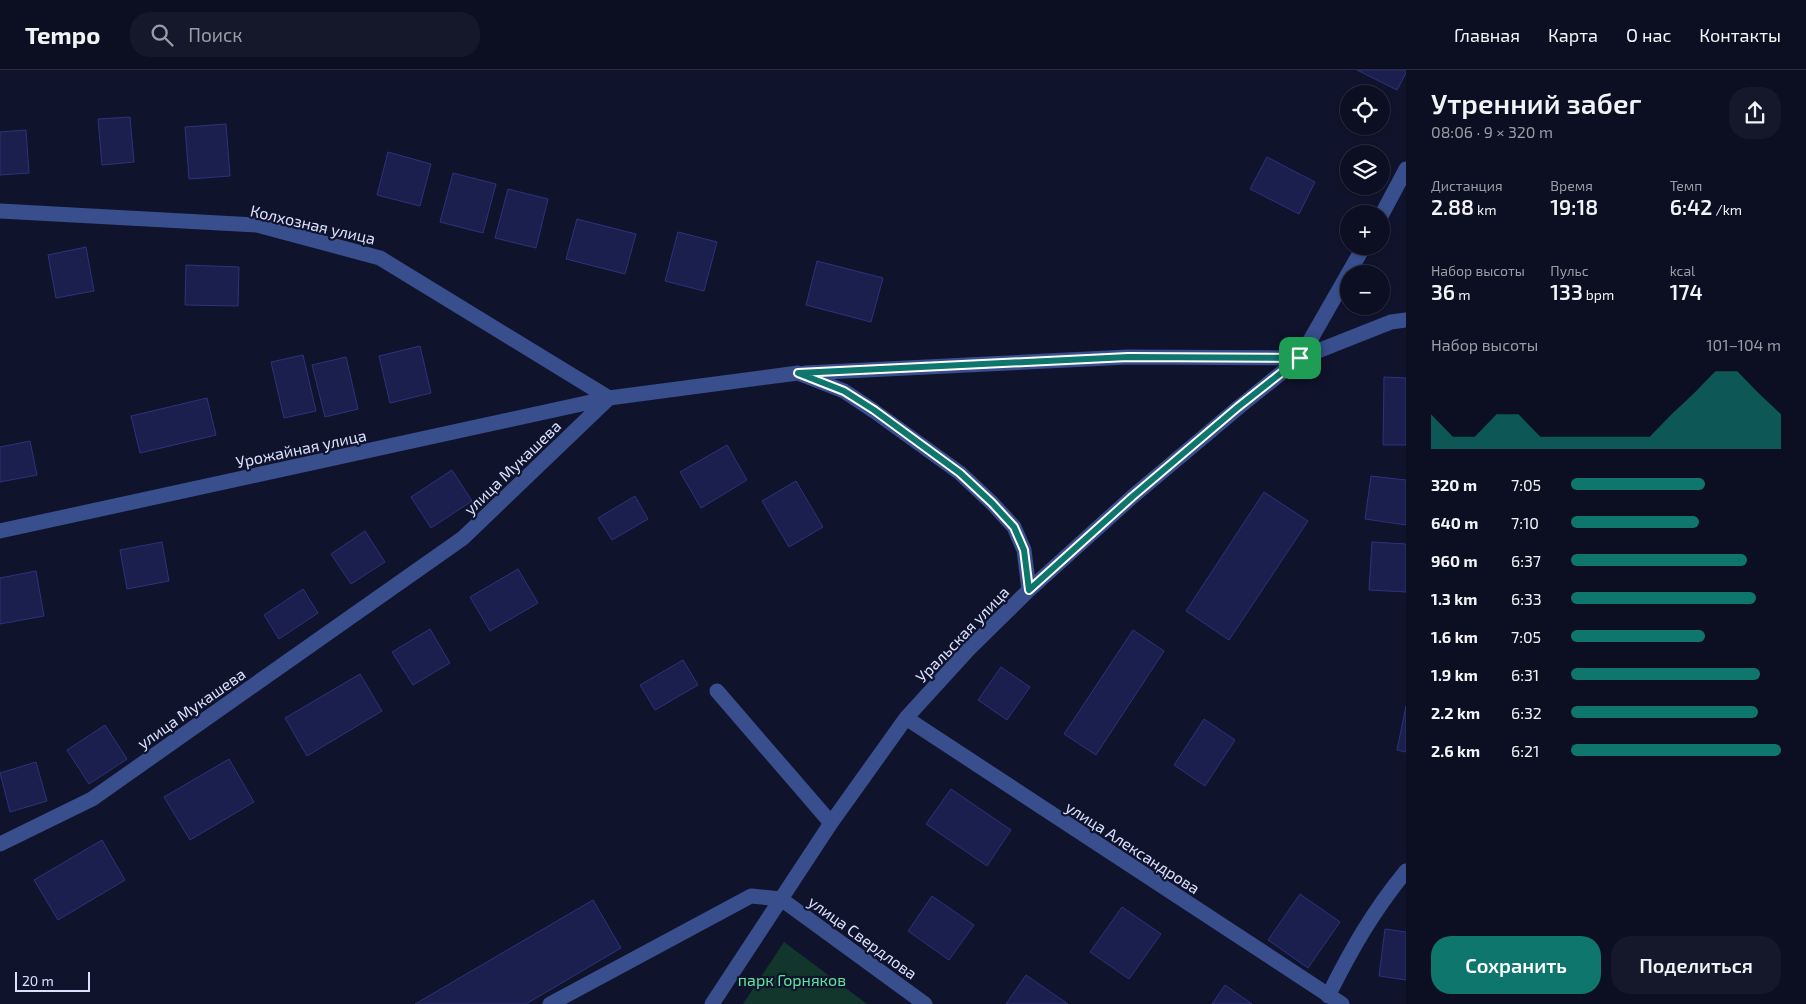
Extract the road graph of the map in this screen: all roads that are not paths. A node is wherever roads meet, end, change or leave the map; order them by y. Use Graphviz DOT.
graph roads {
  1 [pos="1406,169"];
  2 [pos="1387,205"];
  3 [pos="0,211"];
  4 [pos="1359,255"];
  5 [pos="1406,320"];
  6 [pos="1300,358"];
  7 [pos="798,373"];
  8 [pos="609,398"];
  9 [pos="0,531"];
  10 [pos="1029,590"];
  11 [pos="718,691"];
  12 [pos="906,718"];
  13 [pos="831,823"];
  14 [pos="0,844"];
  15 [pos="1406,871"];
  16 [pos="781,899"];
  17 [pos="1328,996"];
  18 [pos="550,1004"];
  19 [pos="712,1004"];
  20 [pos="926,1004"];
  21 [pos="1342,1004"];
  1 -- 2 [label="street"];
  3 -- 8 [label="street, Колхозная улица"];
  4 -- 6 [label="street, Уральская улица"];
  5 -- 6 [label="street"];
  6 -- 7 [label="street"];
  6 -- 10 [label="street, Уральская улица"];
  7 -- 8 [label="street"];
  7 -- 10 [label="street"];
  8 -- 9 [label="street, Урожайная улица"];
  8 -- 14 [label="street, улица Мукашева"];
  10 -- 12 [label="street, Уральская улица"];
  11 -- 13 [label="street"];
  12 -- 13 [label="street, Уральская улица"];
  12 -- 17 [label="street, улица Александрова"];
  13 -- 16 [label="street, Уральская улица"];
  15 -- 17 [label="street"];
  16 -- 18 [label="street"];
  16 -- 19 [label="street, Уральская улица"];
  16 -- 20 [label="street, улица Свердлова"];
  17 -- 21 [label="street, улица Александрова"];
}
